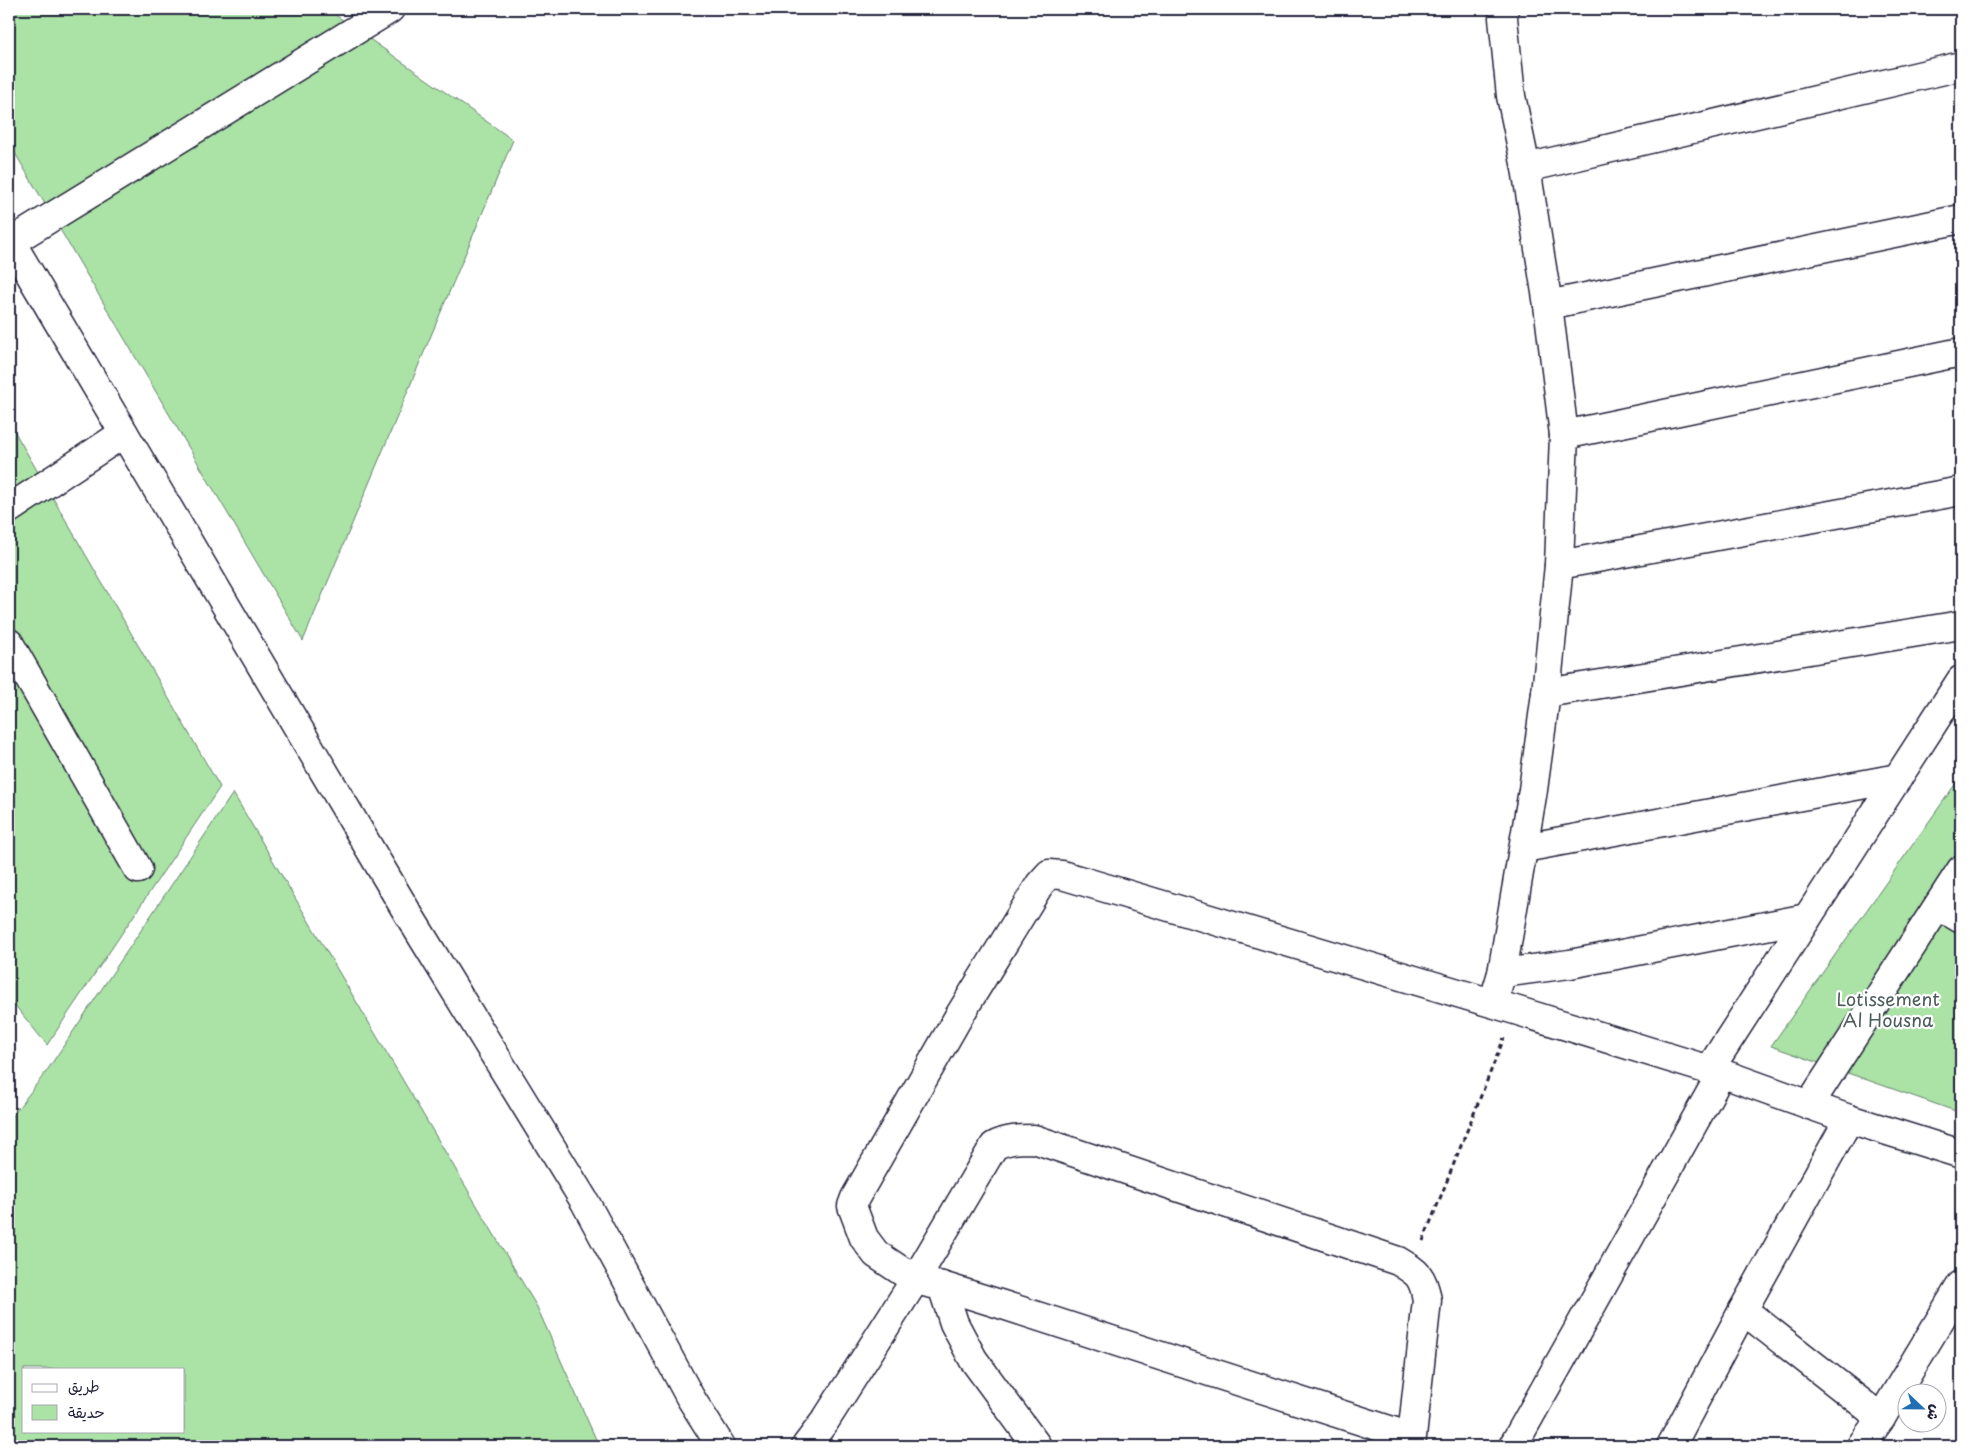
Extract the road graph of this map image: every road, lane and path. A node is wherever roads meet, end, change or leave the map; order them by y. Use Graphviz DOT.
graph roads {
  1 [pos="390,9"];
  2 [pos="1504,9"];
  3 [pos="1961,66"];
  4 [pos="1526,168"];
  5 [pos="1961,219"];
  6 [pos="10,241"];
  7 [pos="1548,305"];
  8 [pos="1961,352"];
  9 [pos="124,432"];
  10 [pos="1564,435"];
  11 [pos="1961,491"];
  12 [pos="9,509"];
  13 [pos="1559,565"];
  14 [pos="1961,625"];
  15 [pos="9,643"];
  16 [pos="1961,680"];
  17 [pos="1546,693"];
  18 [pos="1898,778"];
  19 [pos="1524,848"];
  20 [pos="138,869"];
  21 [pos="1961,870"];
  22 [pos="1950,913"];
  23 [pos="1807,918"];
  24 [pos="1502,973"];
  25 [pos="1504,1006"];
  26 [pos="1715,1072"];
  27 [pos="1809,1105"];
  28 [pos="1850,1119"];
  29 [pos="1961,1154"];
  30 [pos="1412,1269"];
  31 [pos="914,1280"];
  32 [pos="1961,1285"];
  33 [pos="942,1286"];
  34 [pos="1743,1310"];
  35 [pos="1881,1418"];
  36 [pos="1411,1442"];
  37 [pos="714,1443"];
  38 [pos="806,1446"];
  39 [pos="1036,1446"];
  40 [pos="1513,1446"];
  41 [pos="1671,1446"];
  42 [pos="1861,1446"];
  1 -- 6 [label="street"];
  2 -- 4 [label="street"];
  3 -- 4 [label="street"];
  4 -- 7 [label="street"];
  5 -- 7 [label="street"];
  6 -- 9 [label="street"];
  7 -- 10 [label="street"];
  8 -- 10 [label="street"];
  9 -- 12 [label="street"];
  9 -- 37 [label="street"];
  10 -- 13 [label="street"];
  11 -- 13 [label="street"];
  13 -- 17 [label="street"];
  14 -- 17 [label="street"];
  15 -- 20 [label="street"];
  16 -- 18 [label="street"];
  17 -- 19 [label="street"];
  18 -- 19 [label="street"];
  18 -- 23 [label="street"];
  19 -- 24 [label="street"];
  21 -- 22 [label="street"];
  22 -- 27 [label="street"];
  23 -- 24 [label="street"];
  23 -- 26 [label="street"];
  24 -- 25 [label="street"];
  25 -- 26 [label="street"];
  25 -- 30 [label="path"];
  25 -- 31 [label="street"];
  26 -- 27 [label="street"];
  26 -- 40 [label="street"];
  27 -- 28 [label="street"];
  28 -- 29 [label="street"];
  28 -- 34 [label="street"];
  30 -- 31 [label="street"];
  30 -- 36 [label="street"];
  31 -- 33 [label="street"];
  31 -- 38 [label="street"];
  32 -- 35 [label="street"];
  33 -- 36 [label="street"];
  33 -- 39 [label="street"];
  34 -- 35 [label="street"];
  34 -- 41 [label="street"];
  35 -- 42 [label="street"];
}
